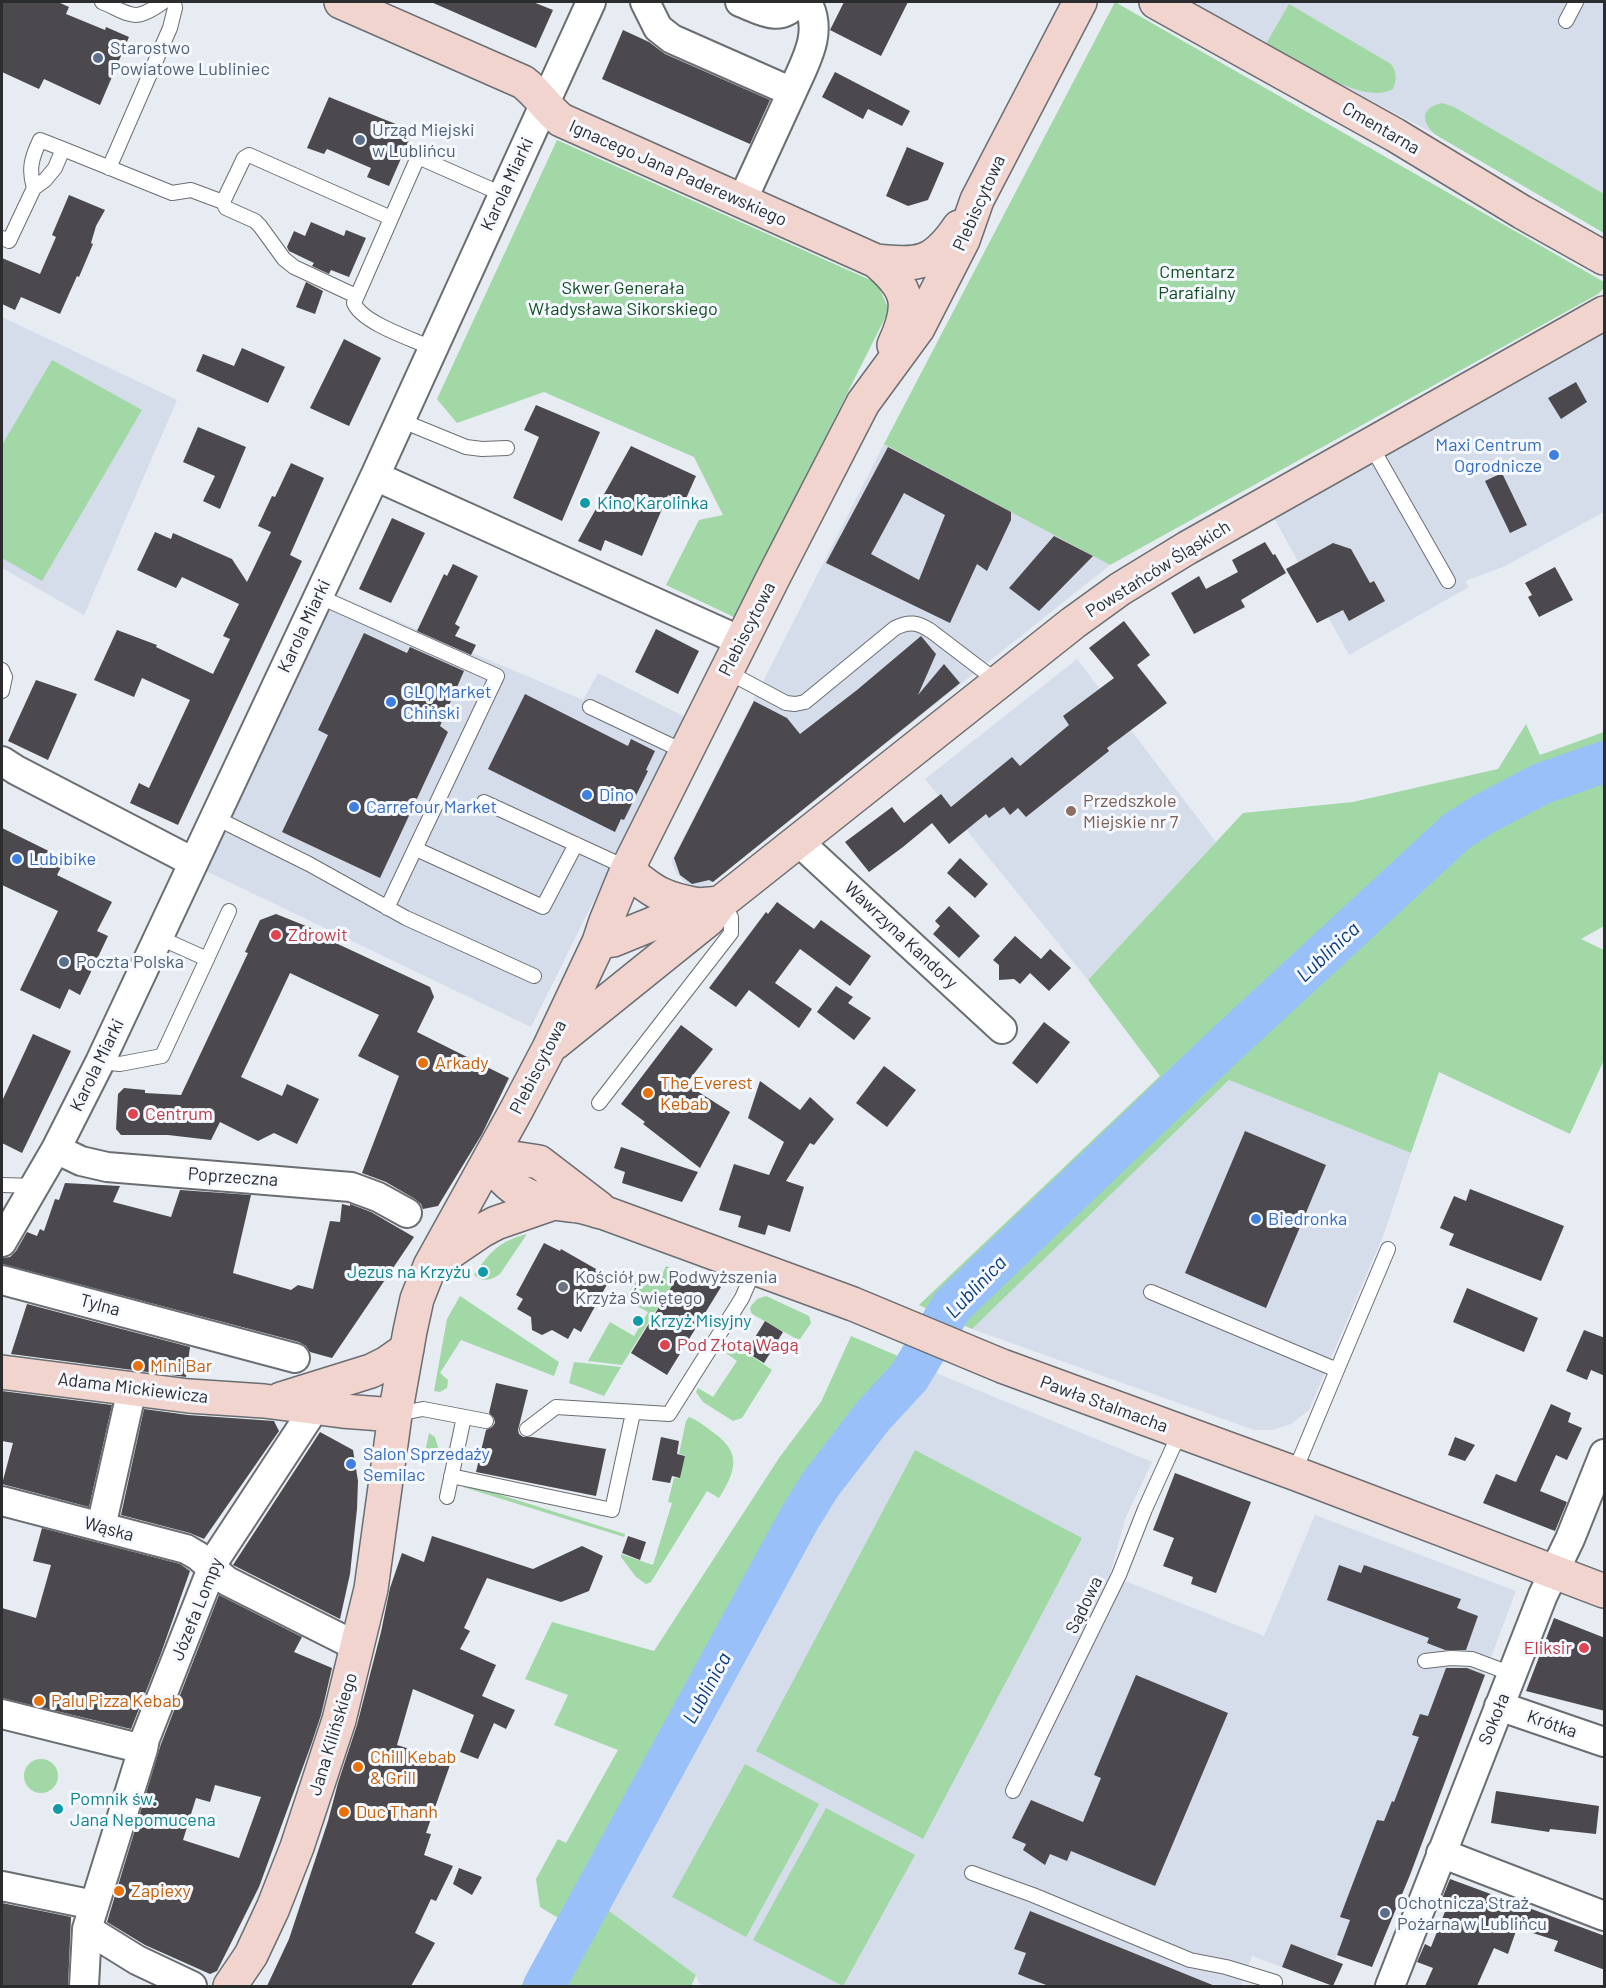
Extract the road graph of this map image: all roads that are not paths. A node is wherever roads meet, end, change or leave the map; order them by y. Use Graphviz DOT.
graph roads {
  1 [pos="102,2"];
  2 [pos="163,2"];
  3 [pos="174,2"];
  4 [pos="341,2"];
  5 [pos="590,2"];
  6 [pos="645,2"];
  7 [pos="740,2"];
  8 [pos="797,2"];
  9 [pos="807,2"];
  10 [pos="1080,2"];
  11 [pos="1156,2"];
  12 [pos="1576,2"];
  13 [pos="379,9"];
  14 [pos="1566,21"];
  15 [pos="792,92"];
  16 [pos="545,103"];
  17 [pos="63,149"];
  18 [pos="109,168"];
  19 [pos="34,188"];
  20 [pos="502,194"];
  21 [pos="977,200"];
  22 [pos="742,201"];
  23 [pos="223,202"];
  24 [pos="391,218"];
  25 [pos="2,238"];
  26 [pos="1605,258"];
  27 [pos="876,261"];
  28 [pos="356,296"];
  29 [pos="1605,313"];
  30 [pos="432,348"];
  31 [pos="863,403"];
  32 [pos="400,420"];
  33 [pos="1370,444"];
  34 [pos="507,448"];
  35 [pos="375,476"];
  36 [pos="1448,581"];
  37 [pos="318,596"];
  38 [pos="741,641"];
  39 [pos="2,670"];
  40 [pos="726,671"];
  41 [pos="998,682"];
  42 [pos="2,691"];
  43 [pos="590,707"];
  44 [pos="685,752"];
  45 [pos="2,761"];
  46 [pos="484,802"];
  47 [pos="214,817"];
  48 [pos="799,842"];
  49 [pos="576,844"];
  50 [pos="416,849"];
  51 [pos="193,862"];
  52 [pos="627,870"];
  53 [pos="710,904"];
  54 [pos="387,908"];
  55 [pos="229,911"];
  56 [pos="158,937"];
  57 [pos="599,942"];
  58 [pos="207,959"];
  59 [pos="534,976"];
  60 [pos="1002,1029"];
  61 [pos="549,1048"];
  62 [pos="100,1062"];
  63 [pos="599,1103"];
  64 [pos="517,1109"];
  65 [pos="56,1149"];
  66 [pos="489,1161"];
  67 [pos="539,1162"];
  68 [pos="2,1185"];
  69 [pos="35,1186"];
  70 [pos="551,1204"];
  71 [pos="407,1213"];
  72 [pos="605,1213"];
  73 [pos="2,1242"];
  74 [pos="1388,1249"];
  75 [pos="430,1266"];
  76 [pos="756,1268"];
  77 [pos="2,1280"];
  78 [pos="1151,1292"];
  79 [pos="406,1349"];
  80 [pos="295,1358"];
  81 [pos="1337,1370"];
  82 [pos="2,1372"];
  83 [pos="132,1389"];
  84 [pos="264,1401"];
  85 [pos="342,1411"];
  86 [pos="633,1413"];
  87 [pos="395,1414"];
  88 [pos="464,1417"];
  89 [pos="308,1418"];
  90 [pos="486,1421"];
  91 [pos="527,1429"];
  92 [pos="1180,1432"];
  93 [pos="1605,1454"];
  94 [pos="389,1466"];
  95 [pos="1294,1473"];
  96 [pos="451,1476"];
  97 [pos="447,1497"];
  98 [pos="2,1501"];
  99 [pos="101,1527"];
  100 [pos="211,1568"];
  101 [pos="1554,1572"];
  102 [pos="1605,1591"];
  103 [pos="358,1647"];
  104 [pos="1425,1661"];
  105 [pos="1512,1674"];
  106 [pos="1499,1706"];
  107 [pos="2,1714"];
  108 [pos="1605,1742"];
  109 [pos="143,1749"];
  110 [pos="1013,1791"];
  111 [pos="1441,1853"];
  112 [pos="972,1873"];
  113 [pos="2,1886"];
  114 [pos="1605,1916"];
  115 [pos="91,1917"];
  116 [pos="1278,1985"];
  117 [pos="84,1986"];
  118 [pos="192,1986"];
  119 [pos="230,1986"];
  120 [pos="1390,1986"];
  1 -- 2 [label="lane"];
  3 -- 18 [label="lane"];
  4 -- 13 [label="street, Ignacego Jana Paderewskiego"];
  5 -- 16 [label="street, Karola Miarki"];
  6 -- 15 [label="street"];
  7 -- 8 [label="street"];
  9 -- 15 [label="street"];
  10 -- 21 [label="street, Plebiscytowa"];
  11 -- 26 [label="street, Cmentarna"];
  12 -- 14 [label="lane"];
  13 -- 16 [label="street, Ignacego Jana Paderewskiego"];
  15 -- 22 [label="street"];
  16 -- 20 [label="street, Karola Miarki"];
  16 -- 22 [label="street, Ignacego Jana Paderewskiego"];
  17 -- 18 [label="lane"];
  17 -- 19 [label="lane"];
  17 -- 19 [label="lane"];
  18 -- 23 [label="lane"];
  19 -- 25 [label="lane"];
  20 -- 24 [label="lane"];
  20 -- 30 [label="street, Karola Miarki"];
  21 -- 27 [label="street, Ignacego Jana Paderewskiego"];
  21 -- 31 [label="street, Plebiscytowa"];
  22 -- 27 [label="street, Ignacego Jana Paderewskiego"];
  23 -- 24 [label="lane"];
  23 -- 28 [label="lane"];
  24 -- 28 [label="lane"];
  27 -- 31 [label="street"];
  28 -- 30 [label="lane"];
  29 -- 33 [label="street, Powstańców Śląskich"];
  30 -- 32 [label="street, Karola Miarki"];
  31 -- 38 [label="street, Plebiscytowa"];
  32 -- 34 [label="lane"];
  32 -- 35 [label="street, Karola Miarki"];
  33 -- 36 [label="lane"];
  33 -- 41 [label="street, Powstańców Śląskich"];
  35 -- 37 [label="street, Karola Miarki"];
  35 -- 38 [label="street"];
  37 -- 47 [label="street, Karola Miarki"];
  37 -- 50 [label="lane"];
  38 -- 40 [label="street, Plebiscytowa"];
  39 -- 42 [label="lane"];
  40 -- 41 [label="lane"];
  40 -- 44 [label="street, Plebiscytowa"];
  41 -- 48 [label="street, Powstańców Śląskich"];
  43 -- 44 [label="lane"];
  44 -- 52 [label="street, Plebiscytowa"];
  45 -- 51 [label="street"];
  46 -- 49 [label="lane"];
  47 -- 51 [label="street, Karola Miarki"];
  47 -- 54 [label="lane"];
  48 -- 53 [label="street, Powstańców Śląskich"];
  48 -- 60 [label="street, Wawrzyna Kandory"];
  49 -- 50 [label="lane"];
  49 -- 52 [label="lane"];
  50 -- 54 [label="lane"];
  51 -- 56 [label="street, Karola Miarki"];
  52 -- 53 [label="street"];
  52 -- 57 [label="street, Plebiscytowa"];
  53 -- 57 [label="street, Powstańców Śląskich"];
  53 -- 61 [label="street, Powstańców Śląskich"];
  53 -- 63 [label="lane"];
  54 -- 59 [label="lane"];
  55 -- 58 [label="lane"];
  56 -- 58 [label="lane"];
  56 -- 62 [label="street, Karola Miarki"];
  57 -- 61 [label="street, Plebiscytowa"];
  58 -- 62 [label="lane"];
  61 -- 64 [label="street, Plebiscytowa"];
  62 -- 65 [label="street, Karola Miarki"];
  64 -- 66 [label="street, Plebiscytowa"];
  64 -- 67 [label="street"];
  65 -- 69 [label="street, Karola Miarki"];
  65 -- 71 [label="street, Poprzeczna"];
  66 -- 67 [label="street"];
  66 -- 70 [label="street, Pawła Stalmacha"];
  66 -- 75 [label="street, Plebiscytowa"];
  67 -- 72 [label="street, Pawła Stalmacha"];
  68 -- 69 [label="lane"];
  69 -- 73 [label="street, Karola Miarki"];
  70 -- 72 [label="street, Pawła Stalmacha"];
  70 -- 75 [label="street"];
  72 -- 76 [label="street, Pawła Stalmacha"];
  74 -- 81 [label="lane"];
  75 -- 79 [label="street, Plebiscytowa"];
  76 -- 86 [label="lane"];
  76 -- 92 [label="street, Pawła Stalmacha"];
  77 -- 80 [label="street, Tylna"];
  78 -- 81 [label="lane"];
  79 -- 84 [label="street, Adama Mickiewicza"];
  79 -- 87 [label="street, Jana Kilińskiego"];
  81 -- 95 [label="lane"];
  82 -- 83 [label="street, Adama Mickiewicza"];
  83 -- 84 [label="street, Adama Mickiewicza"];
  83 -- 99 [label="street"];
  84 -- 85 [label="street, Adama Mickiewicza"];
  85 -- 87 [label="street, Adama Mickiewicza"];
  85 -- 94 [label="street"];
  86 -- 91 [label="lane"];
  86 -- 96 [label="lane"];
  87 -- 88 [label="lane"];
  87 -- 94 [label="street, Jana Kilińskiego"];
  88 -- 90 [label="lane"];
  88 -- 96 [label="lane"];
  89 -- 100 [label="street, Józefa Lompy"];
  92 -- 95 [label="street, Pawła Stalmacha"];
  92 -- 110 [label="lane, Sądowa"];
  93 -- 101 [label="street, Sokoła"];
  94 -- 103 [label="street, Jana Kilińskiego"];
  95 -- 101 [label="street, Pawła Stalmacha"];
  96 -- 97 [label="lane"];
  98 -- 99 [label="street, Wąska"];
  99 -- 100 [label="street, Wąska"];
  100 -- 103 [label="street, Wąska"];
  100 -- 109 [label="street, Józefa Lompy"];
  101 -- 102 [label="street, Pawła Stalmacha"];
  101 -- 105 [label="street, Sokoła"];
  103 -- 119 [label="street, Jana Kilińskiego"];
  104 -- 105 [label="lane"];
  105 -- 106 [label="street, Sokoła"];
  106 -- 108 [label="street, Krótka"];
  106 -- 111 [label="street, Sokoła"];
  107 -- 109 [label="street"];
  109 -- 115 [label="street, Józefa Lompy"];
  111 -- 114 [label="street"];
  111 -- 120 [label="street, Sokoła"];
  112 -- 116 [label="lane"];
  113 -- 115 [label="street"];
  115 -- 117 [label="street, Józefa Lompy"];
  115 -- 118 [label="street"];
}
